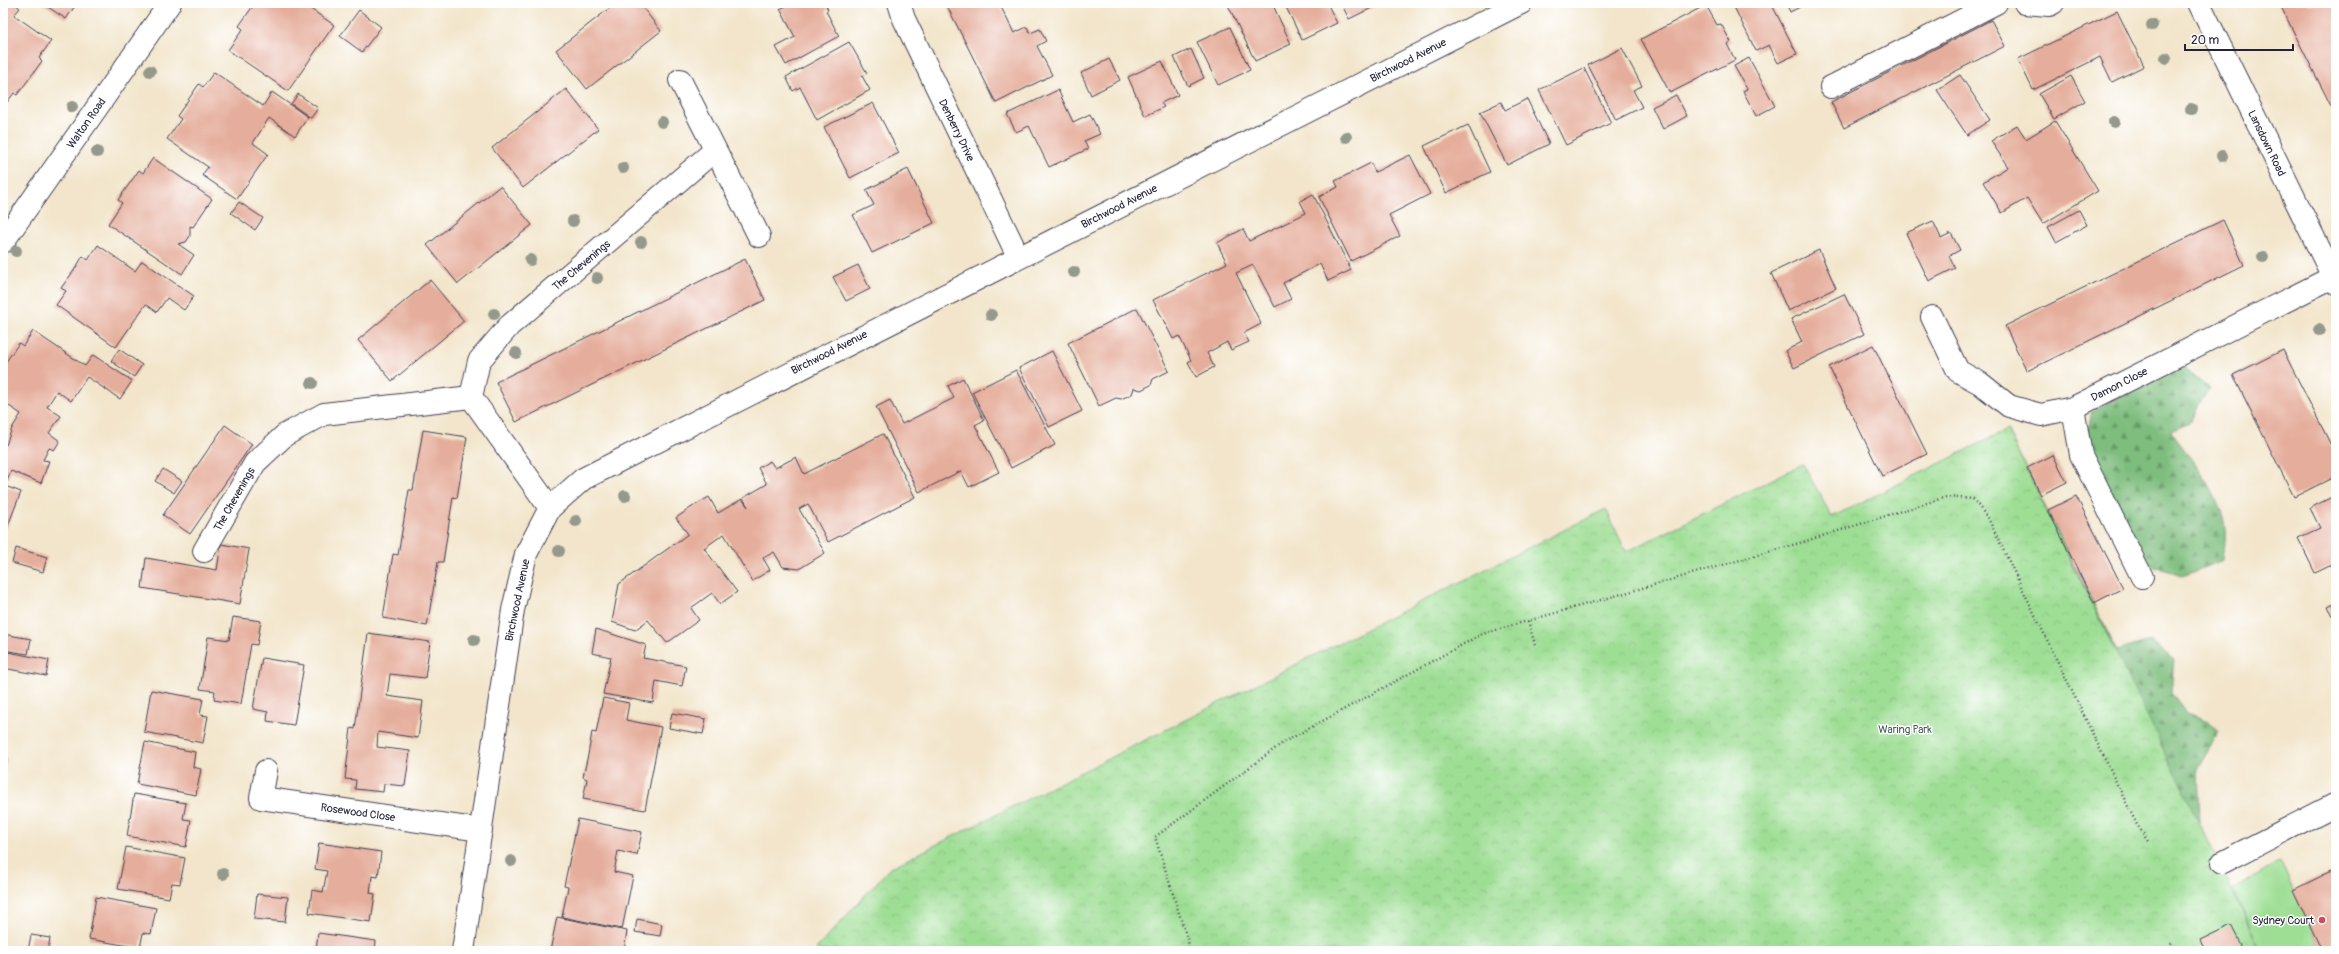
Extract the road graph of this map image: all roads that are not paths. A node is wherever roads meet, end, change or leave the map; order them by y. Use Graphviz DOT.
graph roads {
  1 [pos="170,3"];
  2 [pos="900,3"];
  3 [pos="1522,3"];
  4 [pos="1996,3"];
  5 [pos="2026,3"];
  6 [pos="2053,3"];
  7 [pos="2199,3"];
  8 [pos="680,80"];
  9 [pos="1831,87"];
  10 [pos="715,150"];
  11 [pos="759,236"];
  12 [pos="3,242"];
  13 [pos="1018,256"];
  14 [pos="2335,280"];
  15 [pos="1932,317"];
  16 [pos="471,397"];
  17 [pos="2073,408"];
  18 [pos="550,508"];
  19 [pos="204,550"];
  20 [pos="2142,577"];
  21 [pos="266,771"];
  22 [pos="2336,804"];
  23 [pos="481,830"];
  24 [pos="2223,862"];
  25 [pos="463,951"];
  1 -- 12 [label="street, Walton Road"];
  2 -- 13 [label="street, Denberry Drive"];
  3 -- 13 [label="street, Birchwood Avenue"];
  4 -- 9 [label="street"];
  5 -- 6 [label="street"];
  7 -- 14 [label="street, Lansdown Road"];
  8 -- 10 [label="street"];
  10 -- 11 [label="street"];
  10 -- 16 [label="street, The Chevenings"];
  13 -- 18 [label="street, Birchwood Avenue"];
  14 -- 17 [label="street, Damon Close"];
  15 -- 17 [label="street, Damon Close"];
  16 -- 18 [label="street"];
  16 -- 19 [label="street, The Chevenings"];
  17 -- 20 [label="street"];
  18 -- 23 [label="street, Birchwood Avenue"];
  21 -- 23 [label="street, Rosewood Close"];
  22 -- 24 [label="street"];
  23 -- 25 [label="street, Birchwood Avenue"];
}
